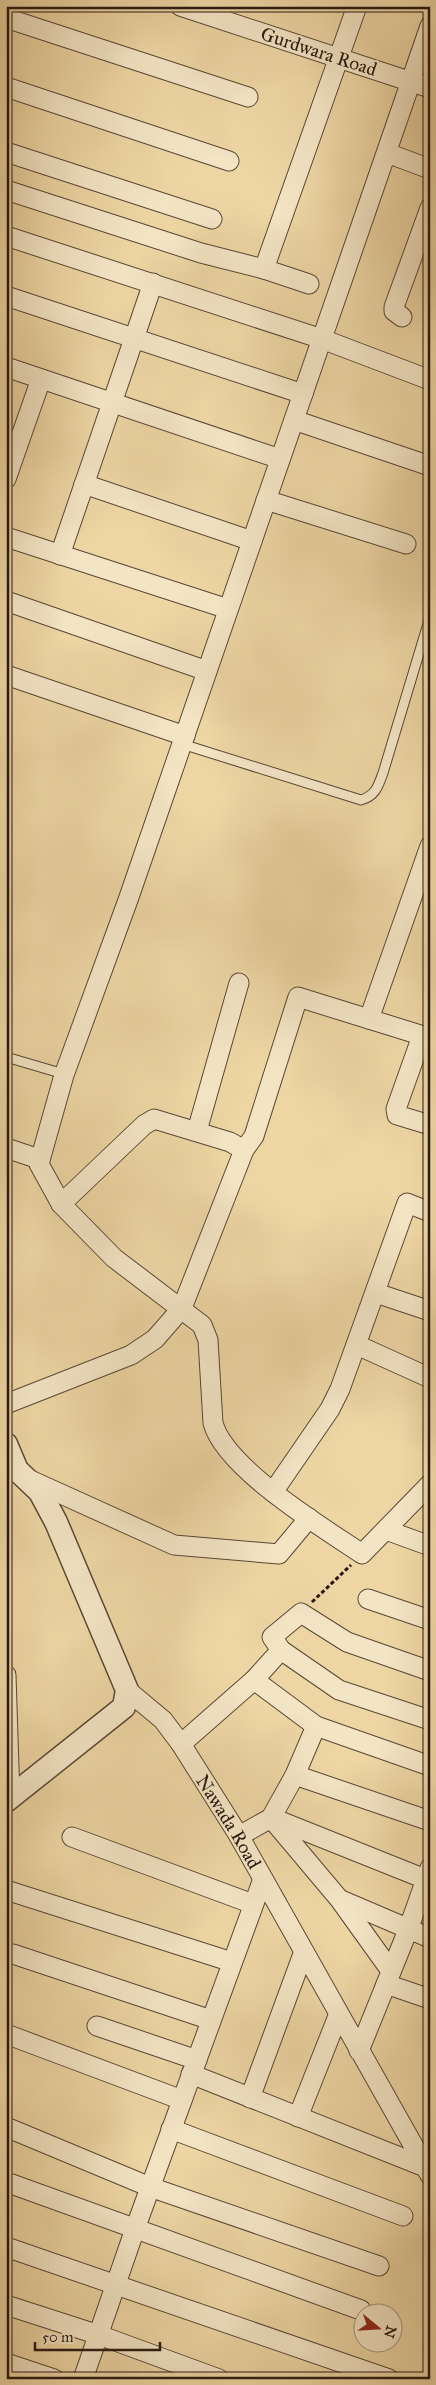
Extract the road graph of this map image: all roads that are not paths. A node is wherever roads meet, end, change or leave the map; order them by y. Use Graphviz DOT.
graph roads {
  1 [pos="180,6"];
  2 [pos="357,6"];
  3 [pos="6,18"];
  4 [pos="430,26"];
  5 [pos="338,58"];
  6 [pos="412,82"];
  7 [pos="6,86"];
  8 [pos="430,88"];
  9 [pos="248,97"];
  10 [pos="6,152"];
  11 [pos="387,153"];
  12 [pos="229,161"];
  13 [pos="430,169"];
  14 [pos="6,190"];
  15 [pos="430,208"];
  16 [pos="212,219"];
  17 [pos="6,236"];
  18 [pos="264,269"];
  19 [pos="153,283"];
  20 [pos="309,284"];
  21 [pos="6,296"];
  22 [pos="402,317"];
  23 [pos="134,339"];
  24 [pos="322,339"];
  25 [pos="6,367"];
  26 [pos="41,379"];
  27 [pos="430,380"];
  28 [pos="303,394"];
  29 [pos="112,402"];
  30 [pos="294,420"];
  31 [pos="280,459"];
  32 [pos="430,466"];
  33 [pos="6,479"];
  34 [pos="84,484"];
  35 [pos="266,500"];
  36 [pos="6,537"];
  37 [pos="252,541"];
  38 [pos="406,544"];
  39 [pos="60,554"];
  40 [pos="6,601"];
  41 [pos="228,609"];
  42 [pos="430,617"];
  43 [pos="207,671"];
  44 [pos="6,675"];
  45 [pos="183,740"];
  46 [pos="430,846"];
  47 [pos="239,983"];
  48 [pos="370,1019"];
  49 [pos="426,1037"];
  50 [pos="6,1057"];
  51 [pos="57,1072"];
  52 [pos="430,1125"];
  53 [pos="197,1131"];
  54 [pos="6,1148"];
  55 [pos="244,1150"];
  56 [pos="40,1159"];
  57 [pos="62,1204"];
  58 [pos="430,1212"];
  59 [pos="376,1292"];
  60 [pos="182,1308"];
  61 [pos="430,1311"];
  62 [pos="357,1345"];
  63 [pos="430,1378"];
  64 [pos="6,1404"];
  65 [pos="6,1444"];
  66 [pos="22,1476"];
  67 [pos="430,1484"];
  68 [pos="273,1492"];
  69 [pos="309,1518"];
  70 [pos="386,1530"];
  71 [pos="430,1546"];
  72 [pos="368,1599"];
  73 [pos="430,1620"];
  74 [pos="281,1650"];
  75 [pos="430,1671"];
  76 [pos="6,1675"];
  77 [pos="254,1680"];
  78 [pos="6,1686"];
  79 [pos="127,1690"];
  80 [pos="430,1720"];
  81 [pos="316,1726"];
  82 [pos="181,1744"];
  83 [pos="430,1766"];
  84 [pos="295,1775"];
  85 [pos="8,1799"];
  86 [pos="271,1818"];
  87 [pos="430,1821"];
  88 [pos="239,1836"];
  89 [pos="72,1837"];
  90 [pos="429,1876"];
  91 [pos="263,1879"];
  92 [pos="6,1890"];
  93 [pos="340,1900"];
  94 [pos="253,1904"];
  95 [pos="408,1930"];
  96 [pos="430,1938"];
  97 [pos="14,1954"];
  98 [pos="303,1954"];
  99 [pos="232,1962"];
  100 [pos="389,1978"];
  101 [pos="430,1999"];
  102 [pos="338,2016"];
  103 [pos="211,2020"];
  104 [pos="97,2026"];
  105 [pos="6,2034"];
  106 [pos="359,2051"];
  107 [pos="194,2067"];
  108 [pos="250,2098"];
  109 [pos="182,2100"];
  110 [pos="298,2117"];
  111 [pos="6,2127"];
  112 [pos="171,2129"];
  113 [pos="428,2171"];
  114 [pos="6,2182"];
  115 [pos="150,2187"];
  116 [pos="403,2216"];
  117 [pos="135,2229"];
  118 [pos="6,2247"];
  119 [pos="380,2266"];
  120 [pos="117,2285"];
  121 [pos="6,2305"];
  122 [pos="354,2307"];
  123 [pos="99,2335"];
  124 [pos="6,2363"];
  125 [pos="54,2379"];
  126 [pos="83,2379"];
  127 [pos="219,2379"];
  128 [pos="389,2379"];
  1 -- 5 [label="street, Gurdwara Road"];
  2 -- 5 [label="street"];
  3 -- 9 [label="street"];
  4 -- 6 [label="street"];
  5 -- 6 [label="street, Gurdwara Road"];
  5 -- 18 [label="street"];
  6 -- 8 [label="street, Gurdwara Road"];
  6 -- 11 [label="street"];
  7 -- 12 [label="street"];
  10 -- 16 [label="street"];
  11 -- 13 [label="street"];
  11 -- 24 [label="street"];
  14 -- 18 [label="street"];
  15 -- 22 [label="street"];
  17 -- 19 [label="street"];
  18 -- 20 [label="street"];
  19 -- 23 [label="street"];
  19 -- 24 [label="street"];
  21 -- 23 [label="street"];
  23 -- 28 [label="street"];
  23 -- 29 [label="street"];
  24 -- 27 [label="street"];
  24 -- 28 [label="street"];
  25 -- 26 [label="street"];
  26 -- 29 [label="street"];
  26 -- 33 [label="street"];
  28 -- 30 [label="street"];
  29 -- 31 [label="street"];
  29 -- 34 [label="street"];
  30 -- 31 [label="street"];
  30 -- 32 [label="street"];
  31 -- 35 [label="street"];
  34 -- 37 [label="street"];
  34 -- 39 [label="street"];
  35 -- 37 [label="street"];
  35 -- 38 [label="street"];
  36 -- 39 [label="street"];
  37 -- 41 [label="street"];
  39 -- 41 [label="street"];
  40 -- 43 [label="street"];
  41 -- 43 [label="street"];
  42 -- 45 [label="lane"];
  43 -- 45 [label="street"];
  44 -- 45 [label="street"];
  45 -- 56 [label="street"];
  46 -- 48 [label="street"];
  47 -- 53 [label="street"];
  48 -- 49 [label="street"];
  48 -- 55 [label="street"];
  49 -- 52 [label="street"];
  50 -- 51 [label="lane"];
  53 -- 55 [label="street"];
  53 -- 57 [label="street"];
  54 -- 56 [label="street"];
  55 -- 60 [label="street"];
  56 -- 57 [label="street"];
  57 -- 60 [label="street"];
  58 -- 59 [label="street"];
  59 -- 61 [label="street"];
  59 -- 62 [label="street"];
  60 -- 64 [label="street"];
  60 -- 68 [label="street"];
  62 -- 63 [label="street"];
  62 -- 68 [label="street"];
  65 -- 66 [label="street, Nawada Road"];
  66 -- 69 [label="street"];
  66 -- 79 [label="street, Nawada Road"];
  67 -- 70 [label="street"];
  68 -- 69 [label="street"];
  69 -- 70 [label="street"];
  70 -- 71 [label="street"];
  72 -- 73 [label="street"];
  74 -- 75 [label="street"];
  74 -- 77 [label="street"];
  74 -- 80 [label="street"];
  76 -- 78 [label="street"];
  77 -- 81 [label="street"];
  77 -- 82 [label="street"];
  78 -- 85 [label="street"];
  79 -- 82 [label="street, Nawada Road"];
  79 -- 85 [label="street"];
  81 -- 83 [label="street"];
  81 -- 84 [label="street"];
  82 -- 88 [label="street, Nawada Road"];
  84 -- 86 [label="street"];
  84 -- 87 [label="street"];
  86 -- 88 [label="street"];
  86 -- 90 [label="street"];
  86 -- 93 [label="street"];
  88 -- 91 [label="street, Nawada Road"];
  89 -- 94 [label="street"];
  90 -- 95 [label="street"];
  91 -- 94 [label="street"];
  91 -- 98 [label="street, Nawada Road"];
  92 -- 99 [label="street"];
  93 -- 95 [label="street"];
  93 -- 100 [label="street"];
  94 -- 99 [label="street"];
  95 -- 96 [label="street"];
  95 -- 100 [label="street"];
  97 -- 103 [label="street"];
  98 -- 102 [label="street, Nawada Road"];
  98 -- 108 [label="street"];
  99 -- 103 [label="street"];
  100 -- 101 [label="street"];
  100 -- 106 [label="street"];
  102 -- 106 [label="street, Nawada Road"];
  102 -- 110 [label="street"];
  103 -- 107 [label="street"];
  104 -- 107 [label="street"];
  105 -- 109 [label="street"];
  106 -- 113 [label="street, Nawada Road"];
  107 -- 108 [label="street"];
  107 -- 109 [label="street"];
  108 -- 110 [label="street"];
  109 -- 112 [label="street"];
  110 -- 113 [label="street"];
  111 -- 115 [label="street"];
  112 -- 115 [label="street"];
  112 -- 116 [label="street"];
  114 -- 117 [label="street"];
  115 -- 117 [label="street"];
  115 -- 119 [label="street"];
  117 -- 120 [label="street"];
  117 -- 122 [label="street"];
  118 -- 120 [label="street"];
  120 -- 123 [label="street"];
  120 -- 128 [label="street"];
  121 -- 123 [label="street"];
  123 -- 126 [label="street"];
  123 -- 127 [label="street"];
  124 -- 125 [label="street"];
}
